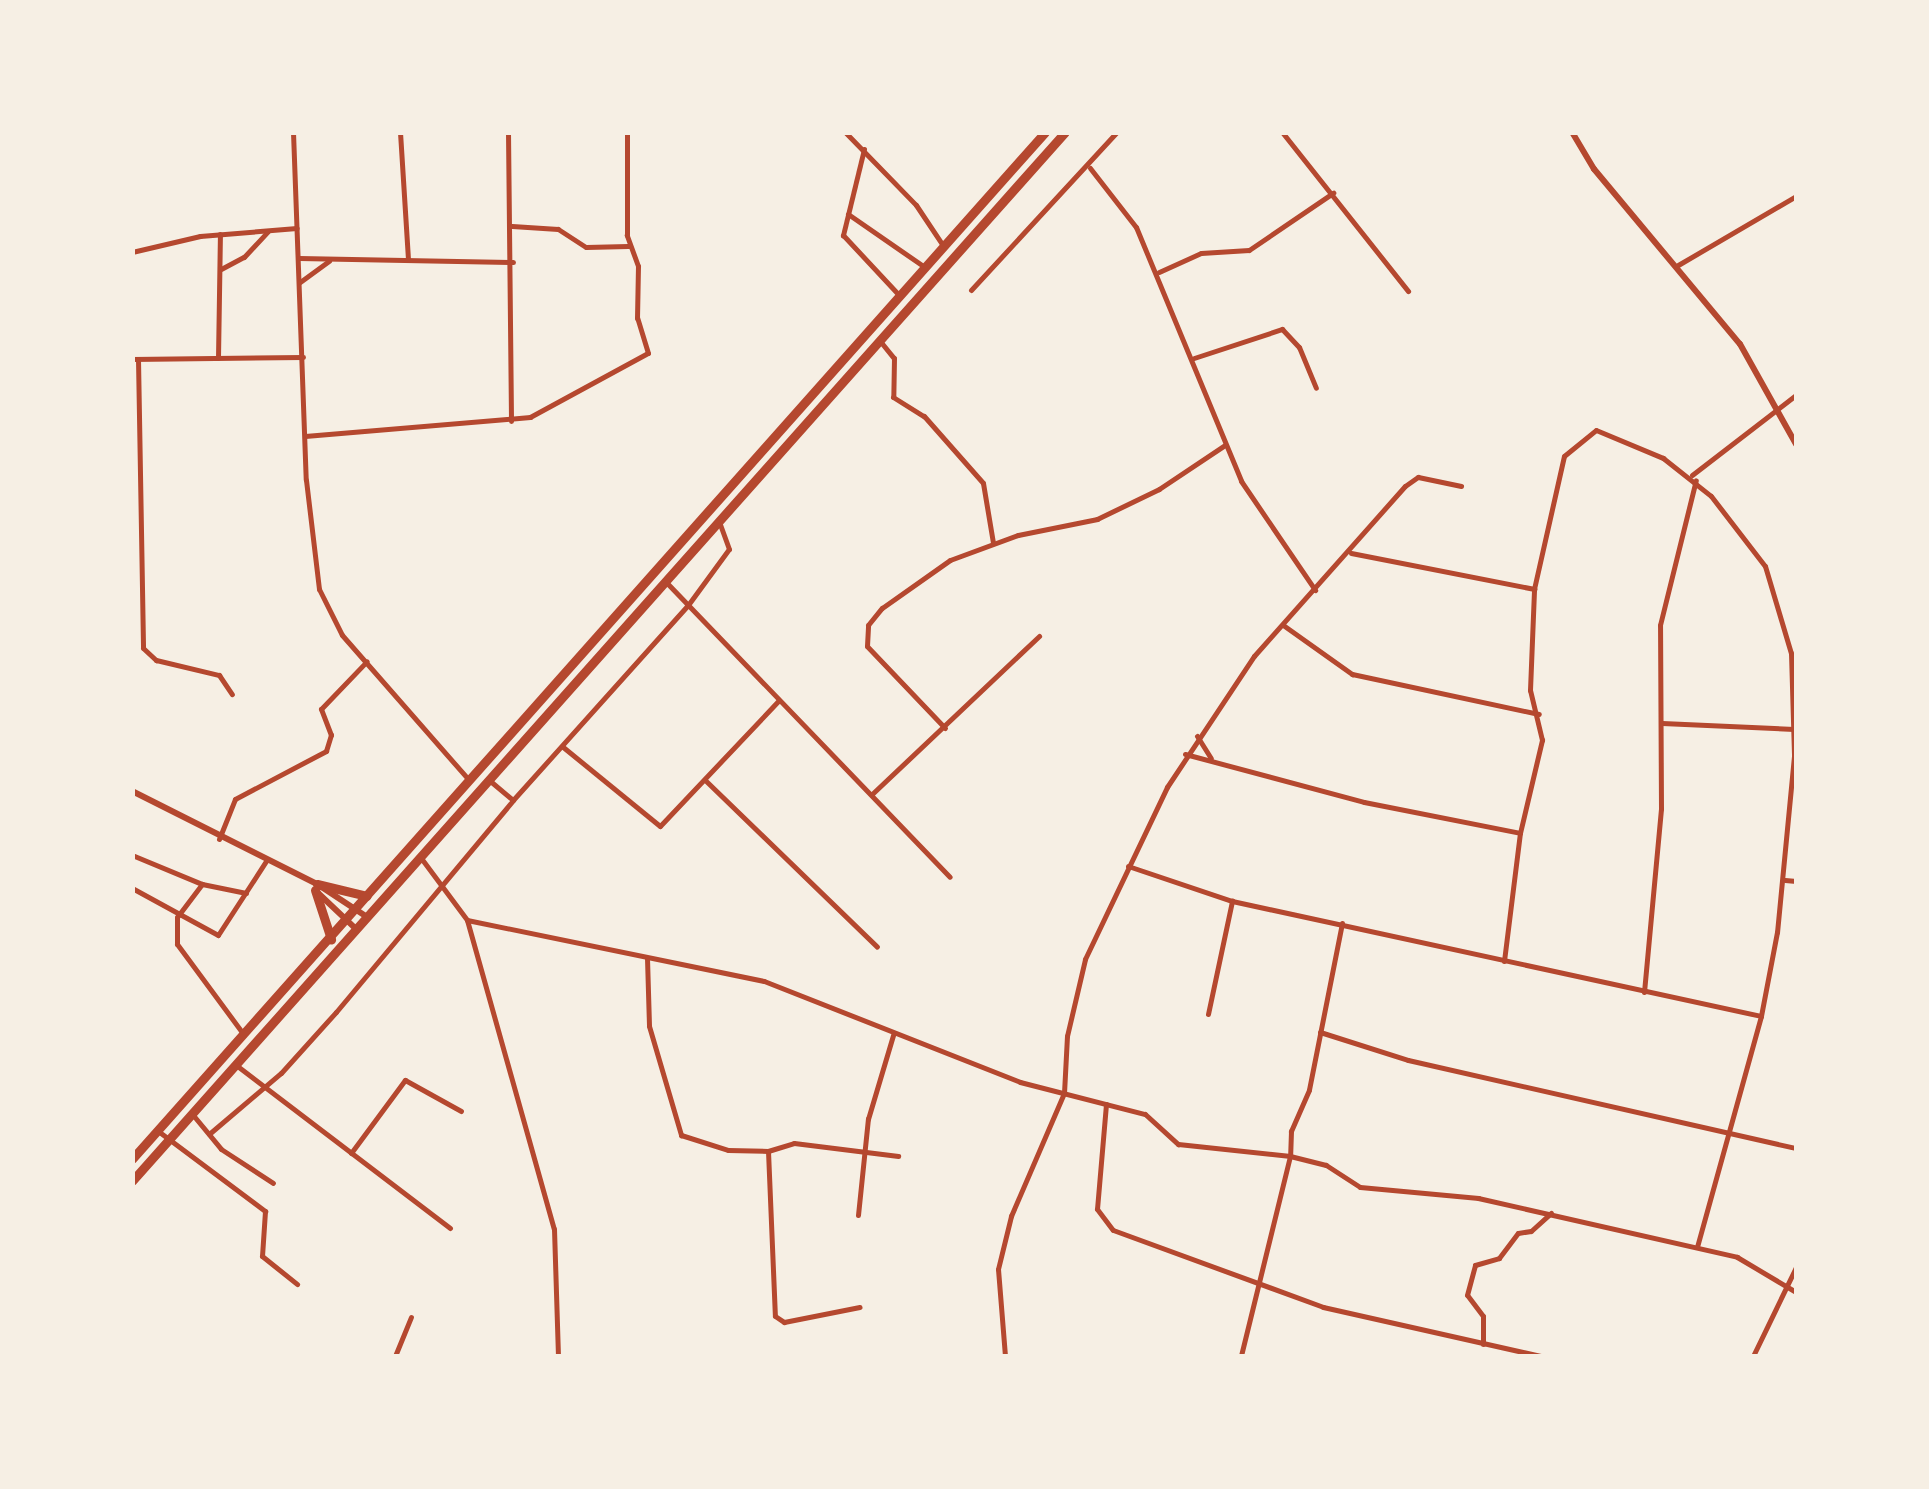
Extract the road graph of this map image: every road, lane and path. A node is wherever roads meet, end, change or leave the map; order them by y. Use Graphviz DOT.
graph roads {
  1 [pos="293,132"];
  2 [pos="400,132"];
  3 [pos="508,132"];
  4 [pos="627,132"];
  5 [pos="1045,132"];
  6 [pos="1065,132"];
  7 [pos="1116,132"];
  8 [pos="1282,132"];
  9 [pos="1572,132"];
  10 [pos="850,134"];
  11 [pos="864,149"];
  12 [pos="1090,168"];
  13 [pos="1333,192"];
  14 [pos="1796,196"];
  15 [pos="848,214"];
  16 [pos="512,226"];
  17 [pos="298,228"];
  18 [pos="268,230"];
  19 [pos="220,234"];
  20 [pos="630,246"];
  21 [pos="944,247"];
  22 [pos="132,252"];
  23 [pos="300,258"];
  24 [pos="408,258"];
  25 [pos="328,261"];
  26 [pos="513,262"];
  27 [pos="1678,265"];
  28 [pos="926,268"];
  29 [pos="222,269"];
  30 [pos="1160,272"];
  31 [pos="300,282"];
  32 [pos="971,290"];
  33 [pos="1408,290"];
  34 [pos="901,296"];
  35 [pos="880,341"];
  36 [pos="303,357"];
  37 [pos="218,358"];
  38 [pos="1194,358"];
  39 [pos="135,359"];
  40 [pos="1316,388"];
  41 [pos="1796,395"];
  42 [pos="1780,410"];
  43 [pos="792,418"];
  44 [pos="512,421"];
  45 [pos="804,426"];
  46 [pos="305,436"];
  47 [pos="1796,444"];
  48 [pos="1226,445"];
  49 [pos="1693,478"];
  50 [pos="1461,486"];
  51 [pos="719,522"];
  52 [pos="993,543"];
  53 [pos="1351,553"];
  54 [pos="135,567"];
  55 [pos="666,582"];
  56 [pos="1534,589"];
  57 [pos="1315,590"];
  58 [pos="688,605"];
  59 [pos="1283,625"];
  60 [pos="1038,636"];
  61 [pos="366,662"];
  62 [pos="232,694"];
  63 [pos="779,700"];
  64 [pos="1538,714"];
  65 [pos="1662,723"];
  66 [pos="945,728"];
  67 [pos="1794,729"];
  68 [pos="1197,736"];
  69 [pos="563,747"];
  70 [pos="1185,754"];
  71 [pos="1212,761"];
  72 [pos="489,780"];
  73 [pos="470,781"];
  74 [pos="706,782"];
  75 [pos="132,792"];
  76 [pos="872,794"];
  77 [pos="513,800"];
  78 [pos="1520,833"];
  79 [pos="218,839"];
  80 [pos="132,854"];
  81 [pos="422,858"];
  82 [pos="266,861"];
  83 [pos="1127,866"];
  84 [pos="950,878"];
  85 [pos="1785,880"];
  86 [pos="1796,881"];
  87 [pos="202,884"];
  88 [pos="442,885"];
  89 [pos="316,887"];
  90 [pos="132,888"];
  91 [pos="247,893"];
  92 [pos="367,896"];
  93 [pos="1232,901"];
  94 [pos="355,910"];
  95 [pos="177,917"];
  96 [pos="366,917"];
  97 [pos="346,920"];
  98 [pos="467,920"];
  99 [pos="1342,923"];
  100 [pos="356,929"];
  101 [pos="331,938"];
  102 [pos="877,947"];
  103 [pos="646,958"];
  104 [pos="1504,961"];
  105 [pos="1644,992"];
  106 [pos="1208,1014"];
  107 [pos="1761,1016"];
  108 [pos="1320,1032"];
  109 [pos="244,1035"];
  110 [pos="893,1035"];
  111 [pos="236,1066"];
  112 [pos="264,1088"];
  113 [pos="1064,1093"];
  114 [pos="1106,1104"];
  115 [pos="462,1111"];
  116 [pos="192,1114"];
  117 [pos="1728,1130"];
  118 [pos="158,1131"];
  119 [pos="209,1134"];
  120 [pos="168,1141"];
  121 [pos="1796,1148"];
  122 [pos="768,1151"];
  123 [pos="863,1151"];
  124 [pos="352,1152"];
  125 [pos="898,1156"];
  126 [pos="1290,1156"];
  127 [pos="132,1159"];
  128 [pos="132,1181"];
  129 [pos="274,1183"];
  130 [pos="1551,1213"];
  131 [pos="858,1215"];
  132 [pos="450,1228"];
  133 [pos="1697,1246"];
  134 [pos="1796,1267"];
  135 [pos="1256,1283"];
  136 [pos="297,1284"];
  137 [pos="1788,1284"];
  138 [pos="1796,1292"];
  139 [pos="860,1307"];
  140 [pos="411,1318"];
  141 [pos="1483,1344"];
  142 [pos="396,1356"];
  143 [pos="558,1356"];
  144 [pos="1006,1356"];
  145 [pos="1241,1356"];
  146 [pos="1541,1356"];
  147 [pos="1752,1356"];
  1 -- 17 [label="street"];
  2 -- 24 [label="street"];
  3 -- 16 [label="street"];
  4 -- 20 [label="street"];
  5 -- 21 [label="main road"];
  6 -- 35 [label="main road"];
  7 -- 12 [label="street"];
  8 -- 13 [label="street"];
  9 -- 27 [label="street"];
  10 -- 11 [label="street"];
  11 -- 15 [label="street"];
  11 -- 21 [label="street"];
  12 -- 30 [label="street"];
  12 -- 32 [label="street"];
  13 -- 30 [label="street"];
  13 -- 33 [label="street"];
  14 -- 27 [label="street"];
  15 -- 28 [label="street"];
  15 -- 34 [label="street"];
  16 -- 20 [label="street"];
  16 -- 26 [label="street"];
  17 -- 18 [label="street"];
  17 -- 23 [label="street"];
  18 -- 19 [label="street"];
  18 -- 29 [label="street"];
  19 -- 22 [label="street"];
  19 -- 29 [label="street"];
  20 -- 44 [label="street"];
  21 -- 28 [label="main road"];
  23 -- 25 [label="street"];
  23 -- 31 [label="street"];
  24 -- 25 [label="street"];
  24 -- 26 [label="street"];
  25 -- 31 [label="street"];
  26 -- 44 [label="street"];
  27 -- 42 [label="street"];
  28 -- 34 [label="main road"];
  29 -- 37 [label="street"];
  30 -- 38 [label="street"];
  31 -- 36 [label="street"];
  34 -- 43 [label="main road"];
  35 -- 45 [label="main road"];
  35 -- 52 [label="street"];
  36 -- 37 [label="street"];
  36 -- 46 [label="street"];
  37 -- 39 [label="street"];
  38 -- 40 [label="street"];
  38 -- 48 [label="street"];
  39 -- 54 [label="street"];
  41 -- 42 [label="street"];
  42 -- 47 [label="street"];
  42 -- 49 [label="street"];
  43 -- 45 [label="main road"];
  43 -- 73 [label="main road"];
  44 -- 46 [label="street"];
  45 -- 51 [label="main road"];
  46 -- 61 [label="street"];
  48 -- 52 [label="street"];
  48 -- 57 [label="street"];
  49 -- 56 [label="street"];
  49 -- 65 [label="street"];
  49 -- 67 [label="street"];
  50 -- 53 [label="street"];
  51 -- 55 [label="main road"];
  51 -- 58 [label="street"];
  52 -- 66 [label="street"];
  53 -- 56 [label="street"];
  53 -- 57 [label="street"];
  54 -- 62 [label="street"];
  55 -- 58 [label="street"];
  55 -- 72 [label="main road"];
  56 -- 64 [label="street"];
  57 -- 59 [label="street"];
  58 -- 63 [label="street"];
  58 -- 69 [label="street"];
  59 -- 64 [label="street"];
  59 -- 68 [label="street"];
  60 -- 66 [label="street"];
  61 -- 73 [label="street"];
  61 -- 79 [label="street"];
  63 -- 74 [label="street"];
  63 -- 76 [label="street"];
  64 -- 78 [label="street"];
  65 -- 67 [label="street"];
  65 -- 105 [label="street"];
  66 -- 76 [label="street"];
  67 -- 85 [label="street"];
  68 -- 70 [label="street"];
  68 -- 71 [label="street"];
  69 -- 74 [label="street"];
  69 -- 77 [label="street"];
  70 -- 71 [label="street"];
  70 -- 83 [label="street"];
  71 -- 78 [label="street"];
  72 -- 77 [label="street"];
  72 -- 81 [label="main road"];
  73 -- 92 [label="main road"];
  74 -- 102 [label="street"];
  75 -- 79 [label="street"];
  76 -- 84 [label="street"];
  77 -- 88 [label="street"];
  78 -- 104 [label="street"];
  79 -- 82 [label="street"];
  80 -- 87 [label="street"];
  81 -- 88 [label="street"];
  81 -- 96 [label="main road"];
  82 -- 89 [label="street"];
  82 -- 91 [label="street"];
  83 -- 93 [label="street"];
  83 -- 113 [label="street"];
  85 -- 86 [label="street"];
  85 -- 107 [label="street"];
  87 -- 91 [label="street"];
  87 -- 95 [label="street"];
  88 -- 98 [label="street"];
  88 -- 112 [label="street"];
  89 -- 92 [label="main road"];
  89 -- 94 [label="street"];
  89 -- 97 [label="street"];
  89 -- 101 [label="main road"];
  90 -- 95 [label="street"];
  91 -- 95 [label="street"];
  92 -- 94 [label="main road"];
  93 -- 99 [label="street"];
  93 -- 106 [label="street"];
  94 -- 96 [label="street"];
  94 -- 97 [label="main road"];
  95 -- 109 [label="street"];
  96 -- 100 [label="main road"];
  97 -- 100 [label="street"];
  97 -- 101 [label="main road"];
  98 -- 103 [label="street"];
  98 -- 143 [label="street"];
  99 -- 104 [label="street"];
  99 -- 108 [label="street"];
  100 -- 111 [label="main road"];
  101 -- 109 [label="main road"];
  103 -- 110 [label="street"];
  103 -- 122 [label="street"];
  104 -- 105 [label="street"];
  105 -- 107 [label="street"];
  107 -- 117 [label="street"];
  108 -- 117 [label="street"];
  108 -- 126 [label="street"];
  109 -- 118 [label="main road"];
  110 -- 113 [label="street"];
  110 -- 123 [label="street"];
  111 -- 112 [label="street"];
  111 -- 116 [label="main road"];
  112 -- 119 [label="street"];
  112 -- 124 [label="street"];
  113 -- 114 [label="street"];
  113 -- 144 [label="street"];
  114 -- 126 [label="street"];
  114 -- 135 [label="street"];
  115 -- 124 [label="street"];
  116 -- 119 [label="street"];
  116 -- 120 [label="main road"];
  117 -- 121 [label="street"];
  117 -- 133 [label="street"];
  118 -- 120 [label="street"];
  118 -- 127 [label="main road"];
  119 -- 129 [label="street"];
  120 -- 128 [label="main road"];
  120 -- 136 [label="street"];
  122 -- 123 [label="street"];
  122 -- 139 [label="street"];
  123 -- 125 [label="street"];
  123 -- 131 [label="street"];
  124 -- 132 [label="street"];
  126 -- 130 [label="street"];
  126 -- 135 [label="street"];
  130 -- 133 [label="street"];
  130 -- 141 [label="street"];
  133 -- 137 [label="street"];
  134 -- 137 [label="street"];
  135 -- 141 [label="street"];
  135 -- 145 [label="street"];
  137 -- 138 [label="street"];
  137 -- 147 [label="street"];
  140 -- 142 [label="street"];
  141 -- 146 [label="street"];
}
